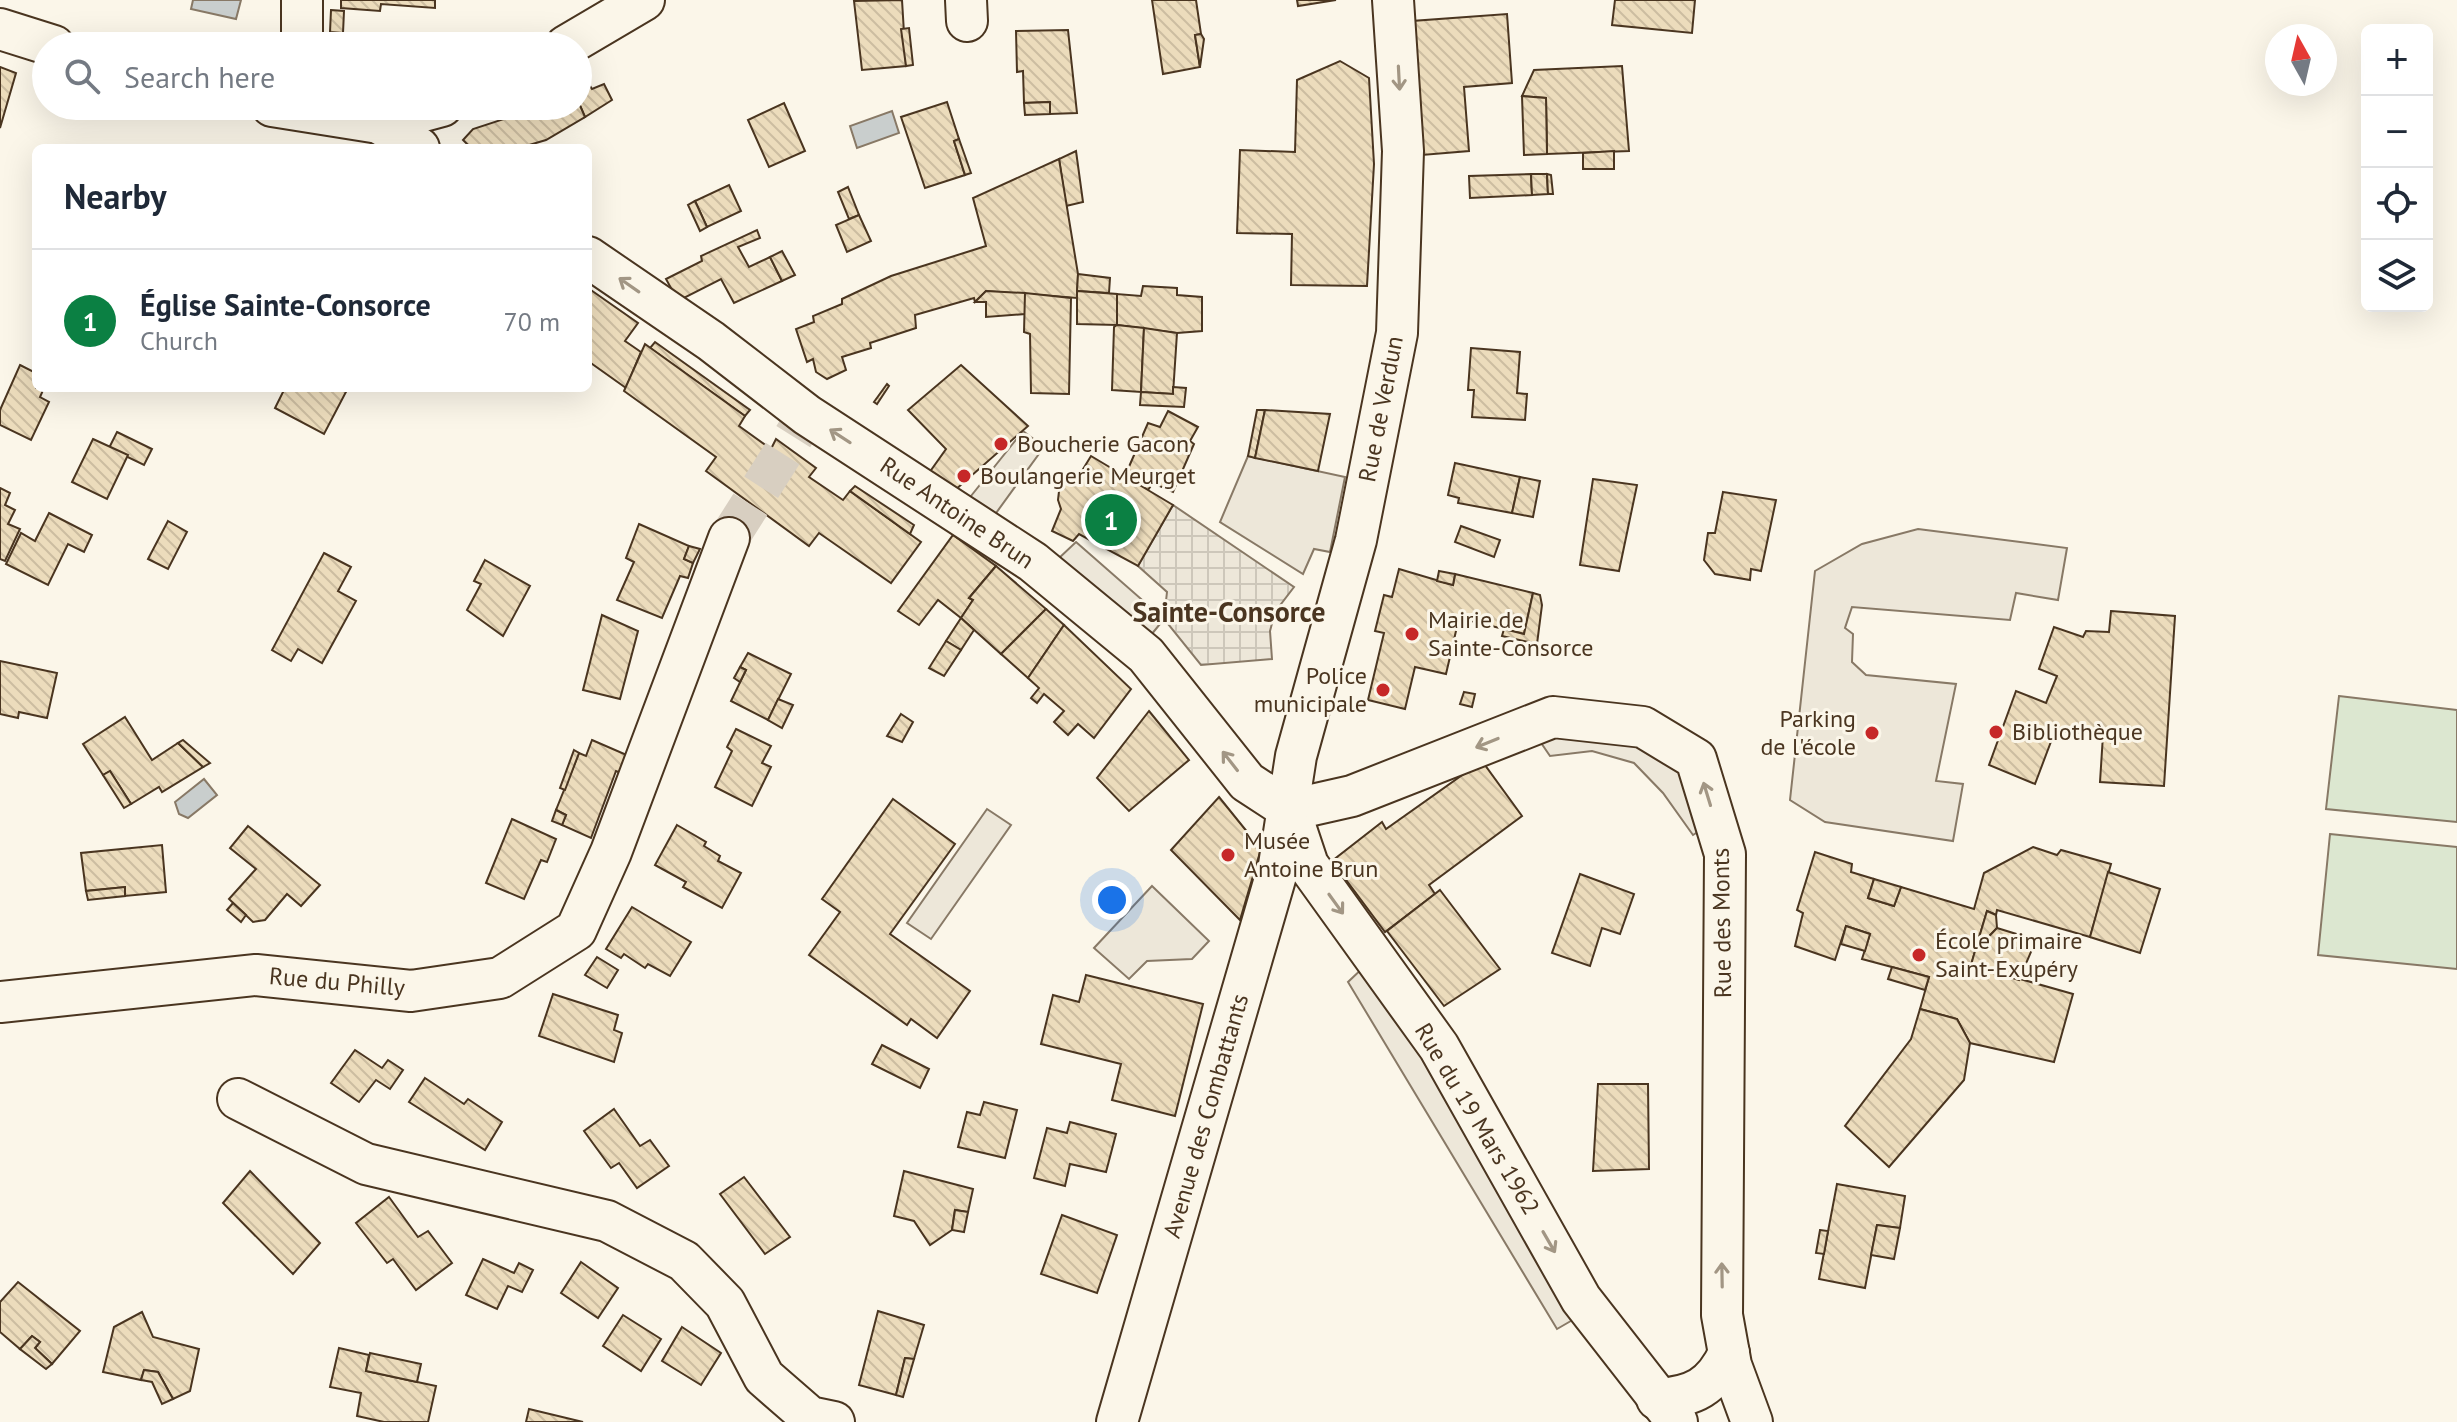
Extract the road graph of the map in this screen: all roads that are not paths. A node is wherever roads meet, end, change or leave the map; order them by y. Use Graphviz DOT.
graph roads {
  1 [pos="302,0"];
  2 [pos="644,0"];
  3 [pos="1393,0"];
  4 [pos="0,29"];
  5 [pos="302,32"];
  6 [pos="590,32"];
  7 [pos="32,39"];
  8 [pos="362,120"];
  9 [pos="390,120"];
  10 [pos="379,123"];
  11 [pos="413,144"];
  12 [pos="592,260"];
  13 [pos="729,538"];
  14 [pos="1290,810"];
  15 [pos="0,1002"];
  16 [pos="238,1099"];
  17 [pos="1729,1353"];
  18 [pos="1667,1411"];
  19 [pos="834,1422"];
  20 [pos="1117,1422"];
  21 [pos="1752,1422"];
  1 -- 5 [label="street"];
  2 -- 6 [label="street"];
  3 -- 14 [label="street, Rue de Verdun, one-way"];
  4 -- 7 [label="street"];
  8 -- 10 [label="street"];
  9 -- 10 [label="street"];
  10 -- 11 [label="street"];
  14 -- 12 [label="street, Rue Antoine Brun, one-way"];
  13 -- 15 [label="street, Rue du Philly"];
  17 -- 14 [label="street, Rue des Monts, one-way"];
  14 -- 18 [label="street, Rue du 19 Mars 1962, one-way"];
  14 -- 20 [label="street, Avenue des Combattants"];
  16 -- 19 [label="street"];
  17 -- 18 [label="street"];
  17 -- 21 [label="street, Rue des Monts"];
}
